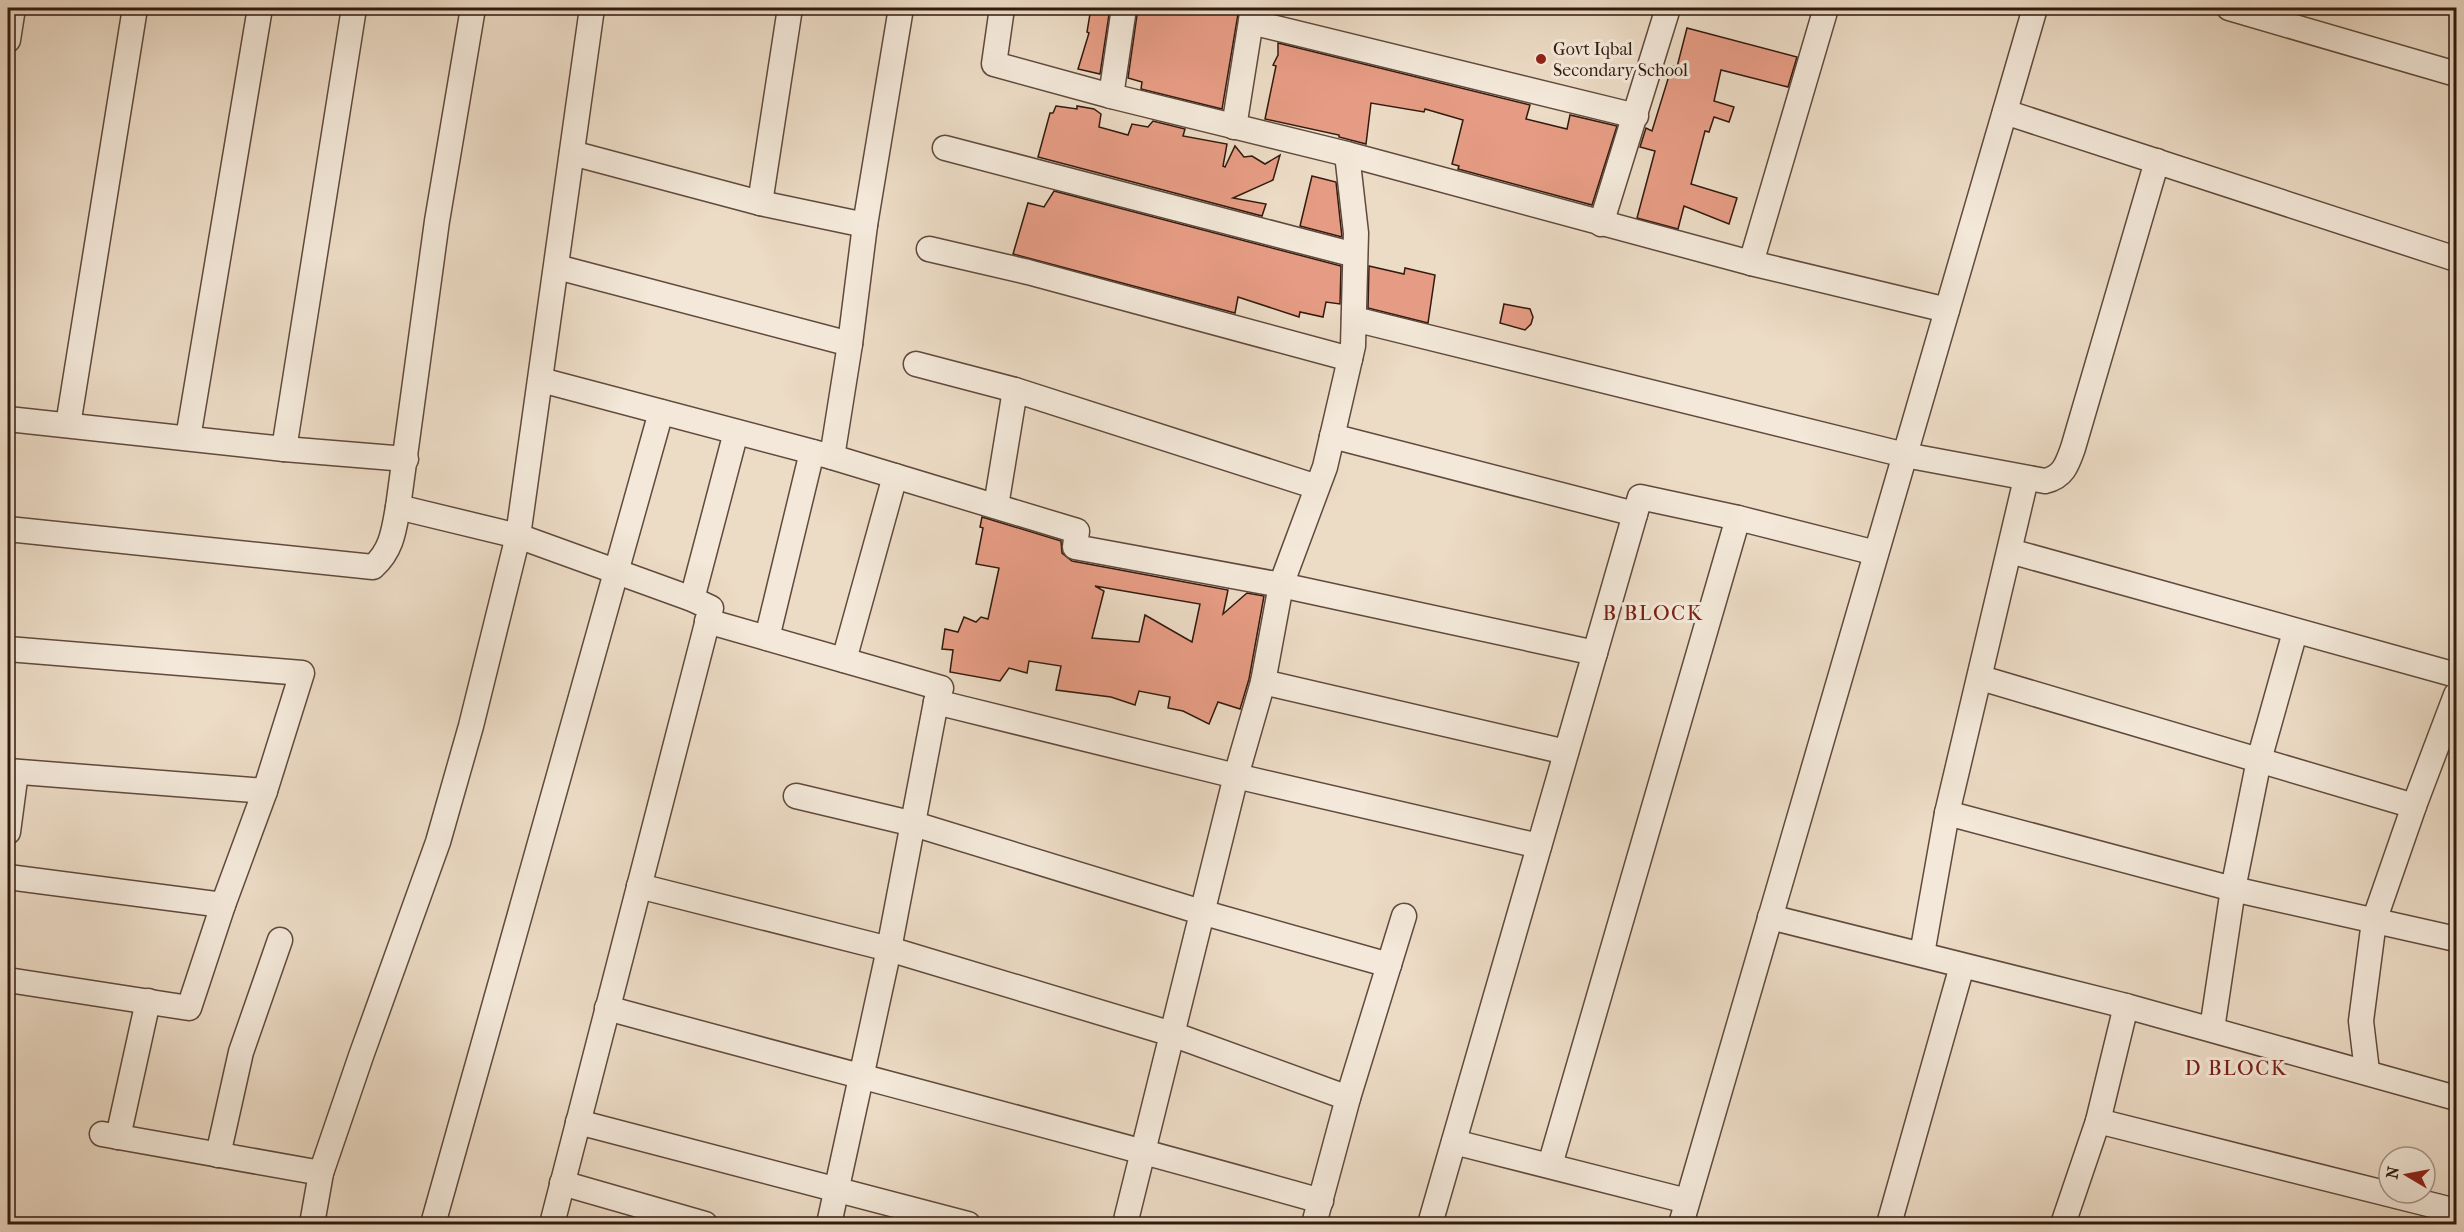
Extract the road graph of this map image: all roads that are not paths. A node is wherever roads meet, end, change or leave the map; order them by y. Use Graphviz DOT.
graph roads {
  1 [pos="13,8"];
  2 [pos="135,8"];
  3 [pos="260,8"];
  4 [pos="354,8"];
  5 [pos="473,8"];
  6 [pos="592,8"];
  7 [pos="790,8"];
  8 [pos="900,8"];
  9 [pos="1002,8"];
  10 [pos="1124,8"];
  11 [pos="1668,8"];
  12 [pos="1826,8"];
  13 [pos="2035,8"];
  14 [pos="2229,8"];
  15 [pos="1252,15"];
  16 [pos="8,40"];
  17 [pos="2457,74"];
  18 [pos="1112,96"];
  19 [pos="2005,112"];
  20 [pos="1636,116"];
  21 [pos="1234,127"];
  22 [pos="945,148"];
  23 [pos="572,153"];
  24 [pos="1347,154"];
  25 [pos="2157,161"];
  26 [pos="759,203"];
  27 [pos="1601,224"];
  28 [pos="864,225"];
  29 [pos="929,249"];
  30 [pos="1355,255"];
  31 [pos="2457,259"];
  32 [pos="1751,263"];
  33 [pos="557,267"];
  34 [pos="1947,310"];
  35 [pos="1354,319"];
  36 [pos="850,344"];
  37 [pos="1350,359"];
  38 [pos="916,364"];
  39 [pos="541,380"];
  40 [pos="1015,390"];
  41 [pos="661,412"];
  42 [pos="8,419"];
  43 [pos="68,425"];
  44 [pos="736,432"];
  45 [pos="1332,436"];
  46 [pos="188,438"];
  47 [pos="284,449"];
  48 [pos="822,454"];
  49 [pos="1905,455"];
  50 [pos="406,459"];
  51 [pos="895,476"];
  52 [pos="2026,479"];
  53 [pos="1317,487"];
  54 [pos="996,506"];
  55 [pos="398,507"];
  56 [pos="1635,514"];
  57 [pos="1738,518"];
  58 [pos="8,529"];
  59 [pos="518,536"];
  60 [pos="2010,551"];
  61 [pos="1876,553"];
  62 [pos="617,572"];
  63 [pos="1281,585"];
  64 [pos="692,599"];
  65 [pos="707,621"];
  66 [pos="2295,632"];
  67 [pos="766,638"];
  68 [pos="8,649"];
  69 [pos="1595,653"];
  70 [pos="844,660"];
  71 [pos="2457,675"];
  72 [pos="1981,678"];
  73 [pos="1263,682"];
  74 [pos="2457,695"];
  75 [pos="936,702"];
  76 [pos="1566,752"];
  77 [pos="2259,760"];
  78 [pos="12,772"];
  79 [pos="1236,776"];
  80 [pos="265,791"];
  81 [pos="796,796"];
  82 [pos="2414,806"];
  83 [pos="1947,813"];
  84 [pos="914,824"];
  85 [pos="8,832"];
  86 [pos="1539,846"];
  87 [pos="8,877"];
  88 [pos="639,886"];
  89 [pos="2233,889"];
  90 [pos="223,905"];
  91 [pos="1201,912"];
  92 [pos="1404,916"];
  93 [pos="1770,917"];
  94 [pos="2374,921"];
  95 [pos="2457,939"];
  96 [pos="280,940"];
  97 [pos="889,949"];
  98 [pos="1922,954"];
  99 [pos="1389,965"];
  100 [pos="1962,966"];
  101 [pos="8,980"];
  102 [pos="148,1001"];
  103 [pos="2126,1006"];
  104 [pos="607,1008"];
  105 [pos="2212,1029"];
  106 [pos="1172,1034"];
  107 [pos="2367,1071"];
  108 [pos="861,1077"];
  109 [pos="1348,1098"];
  110 [pos="2457,1098"];
  111 [pos="578,1122"];
  112 [pos="2098,1122"];
  113 [pos="1454,1142"];
  114 [pos="1142,1150"];
  115 [pos="218,1155"];
  116 [pos="1550,1165"];
  117 [pos="321,1173"];
  118 [pos="562,1183"];
  119 [pos="836,1190"];
  120 [pos="1321,1201"];
  121 [pos="1687,1202"];
  122 [pos="2457,1211"];
  123 [pos="2068,1223"];
  124 [pos="312,1224"];
  125 [pos="434,1224"];
  126 [pos="552,1224"];
  127 [pos="705,1224"];
  128 [pos="829,1224"];
  129 [pos="968,1224"];
  130 [pos="1125,1224"];
  131 [pos="1314,1224"];
  132 [pos="1430,1224"];
  133 [pos="1681,1224"];
  134 [pos="1889,1224"];
  1 -- 16 [label="street"];
  2 -- 43 [label="street"];
  3 -- 46 [label="street"];
  4 -- 47 [label="street"];
  5 -- 50 [label="street"];
  6 -- 23 [label="street"];
  7 -- 26 [label="street"];
  8 -- 28 [label="street"];
  9 -- 18 [label="street"];
  10 -- 18 [label="street"];
  11 -- 20 [label="street"];
  12 -- 32 [label="street"];
  13 -- 19 [label="street"];
  14 -- 17 [label="street"];
  15 -- 20 [label="street"];
  15 -- 21 [label="street"];
  18 -- 21 [label="street"];
  19 -- 25 [label="street"];
  19 -- 34 [label="street"];
  20 -- 27 [label="street"];
  21 -- 24 [label="street"];
  22 -- 30 [label="street"];
  23 -- 26 [label="street"];
  23 -- 33 [label="street"];
  24 -- 27 [label="street"];
  24 -- 30 [label="street"];
  25 -- 31 [label="street"];
  25 -- 52 [label="street"];
  26 -- 28 [label="street"];
  27 -- 32 [label="street"];
  28 -- 36 [label="street"];
  29 -- 37 [label="street"];
  30 -- 35 [label="street"];
  32 -- 34 [label="street"];
  33 -- 36 [label="street"];
  33 -- 39 [label="street"];
  34 -- 49 [label="street"];
  35 -- 37 [label="street"];
  35 -- 49 [label="street"];
  36 -- 48 [label="street"];
  37 -- 45 [label="street"];
  38 -- 40 [label="street"];
  39 -- 41 [label="street"];
  39 -- 59 [label="street"];
  40 -- 53 [label="street"];
  40 -- 54 [label="street"];
  41 -- 44 [label="street"];
  41 -- 62 [label="street"];
  42 -- 43 [label="street"];
  43 -- 46 [label="street"];
  44 -- 48 [label="street"];
  44 -- 64 [label="street"];
  45 -- 53 [label="street"];
  45 -- 56 [label="street"];
  46 -- 47 [label="street"];
  47 -- 50 [label="street"];
  48 -- 51 [label="street"];
  48 -- 67 [label="street"];
  49 -- 52 [label="street"];
  49 -- 61 [label="street"];
  50 -- 55 [label="street"];
  51 -- 54 [label="street"];
  51 -- 70 [label="street"];
  52 -- 60 [label="street"];
  53 -- 63 [label="street"];
  54 -- 63 [label="street"];
  55 -- 58 [label="street"];
  55 -- 59 [label="street"];
  56 -- 57 [label="street"];
  56 -- 69 [label="street"];
  57 -- 61 [label="street"];
  57 -- 116 [label="street"];
  59 -- 62 [label="street"];
  59 -- 117 [label="street"];
  60 -- 66 [label="street"];
  60 -- 72 [label="street"];
  61 -- 93 [label="street"];
  62 -- 64 [label="street"];
  62 -- 125 [label="street"];
  63 -- 69 [label="street"];
  63 -- 73 [label="street"];
  64 -- 65 [label="street"];
  65 -- 67 [label="street"];
  65 -- 88 [label="street"];
  66 -- 71 [label="street"];
  66 -- 77 [label="street"];
  67 -- 70 [label="street"];
  68 -- 80 [label="street"];
  69 -- 76 [label="street"];
  70 -- 75 [label="street"];
  72 -- 77 [label="street"];
  72 -- 83 [label="street"];
  73 -- 76 [label="street"];
  73 -- 79 [label="street"];
  74 -- 82 [label="street"];
  75 -- 79 [label="street"];
  75 -- 84 [label="street"];
  76 -- 86 [label="street"];
  77 -- 82 [label="street"];
  77 -- 89 [label="street"];
  78 -- 80 [label="street"];
  78 -- 85 [label="street"];
  79 -- 86 [label="street"];
  79 -- 91 [label="street"];
  80 -- 90 [label="street"];
  81 -- 84 [label="street"];
  82 -- 94 [label="street"];
  83 -- 89 [label="street"];
  83 -- 98 [label="street"];
  84 -- 91 [label="street"];
  84 -- 97 [label="street"];
  86 -- 113 [label="street"];
  87 -- 90 [label="street"];
  88 -- 97 [label="street"];
  88 -- 104 [label="street"];
  89 -- 94 [label="street"];
  89 -- 105 [label="street"];
  90 -- 102 [label="street"];
  91 -- 99 [label="street"];
  91 -- 106 [label="street"];
  92 -- 99 [label="street"];
  93 -- 98 [label="street"];
  93 -- 121 [label="street"];
  94 -- 95 [label="street"];
  94 -- 107 [label="street"];
  96 -- 115 [label="street"];
  97 -- 106 [label="street"];
  97 -- 108 [label="street"];
  98 -- 100 [label="street"];
  99 -- 109 [label="street"];
  100 -- 103 [label="street"];
  100 -- 134 [label="street"];
  101 -- 102 [label="street"];
  102 -- 115 [label="street"];
  103 -- 105 [label="street"];
  103 -- 112 [label="street"];
  104 -- 108 [label="street"];
  104 -- 111 [label="street"];
  105 -- 107 [label="street"];
  106 -- 109 [label="street"];
  106 -- 114 [label="street"];
  107 -- 110 [label="street"];
  108 -- 114 [label="street"];
  108 -- 119 [label="street"];
  109 -- 120 [label="street"];
  111 -- 118 [label="street"];
  111 -- 119 [label="street"];
  112 -- 122 [label="street"];
  112 -- 123 [label="street"];
  113 -- 116 [label="street"];
  113 -- 132 [label="street"];
  114 -- 120 [label="street"];
  114 -- 130 [label="street"];
  115 -- 117 [label="street"];
  116 -- 121 [label="street"];
  117 -- 124 [label="street"];
  118 -- 126 [label="street"];
  118 -- 127 [label="street"];
  119 -- 128 [label="street"];
  119 -- 129 [label="street"];
  120 -- 131 [label="street"];
  121 -- 133 [label="street"];
}
